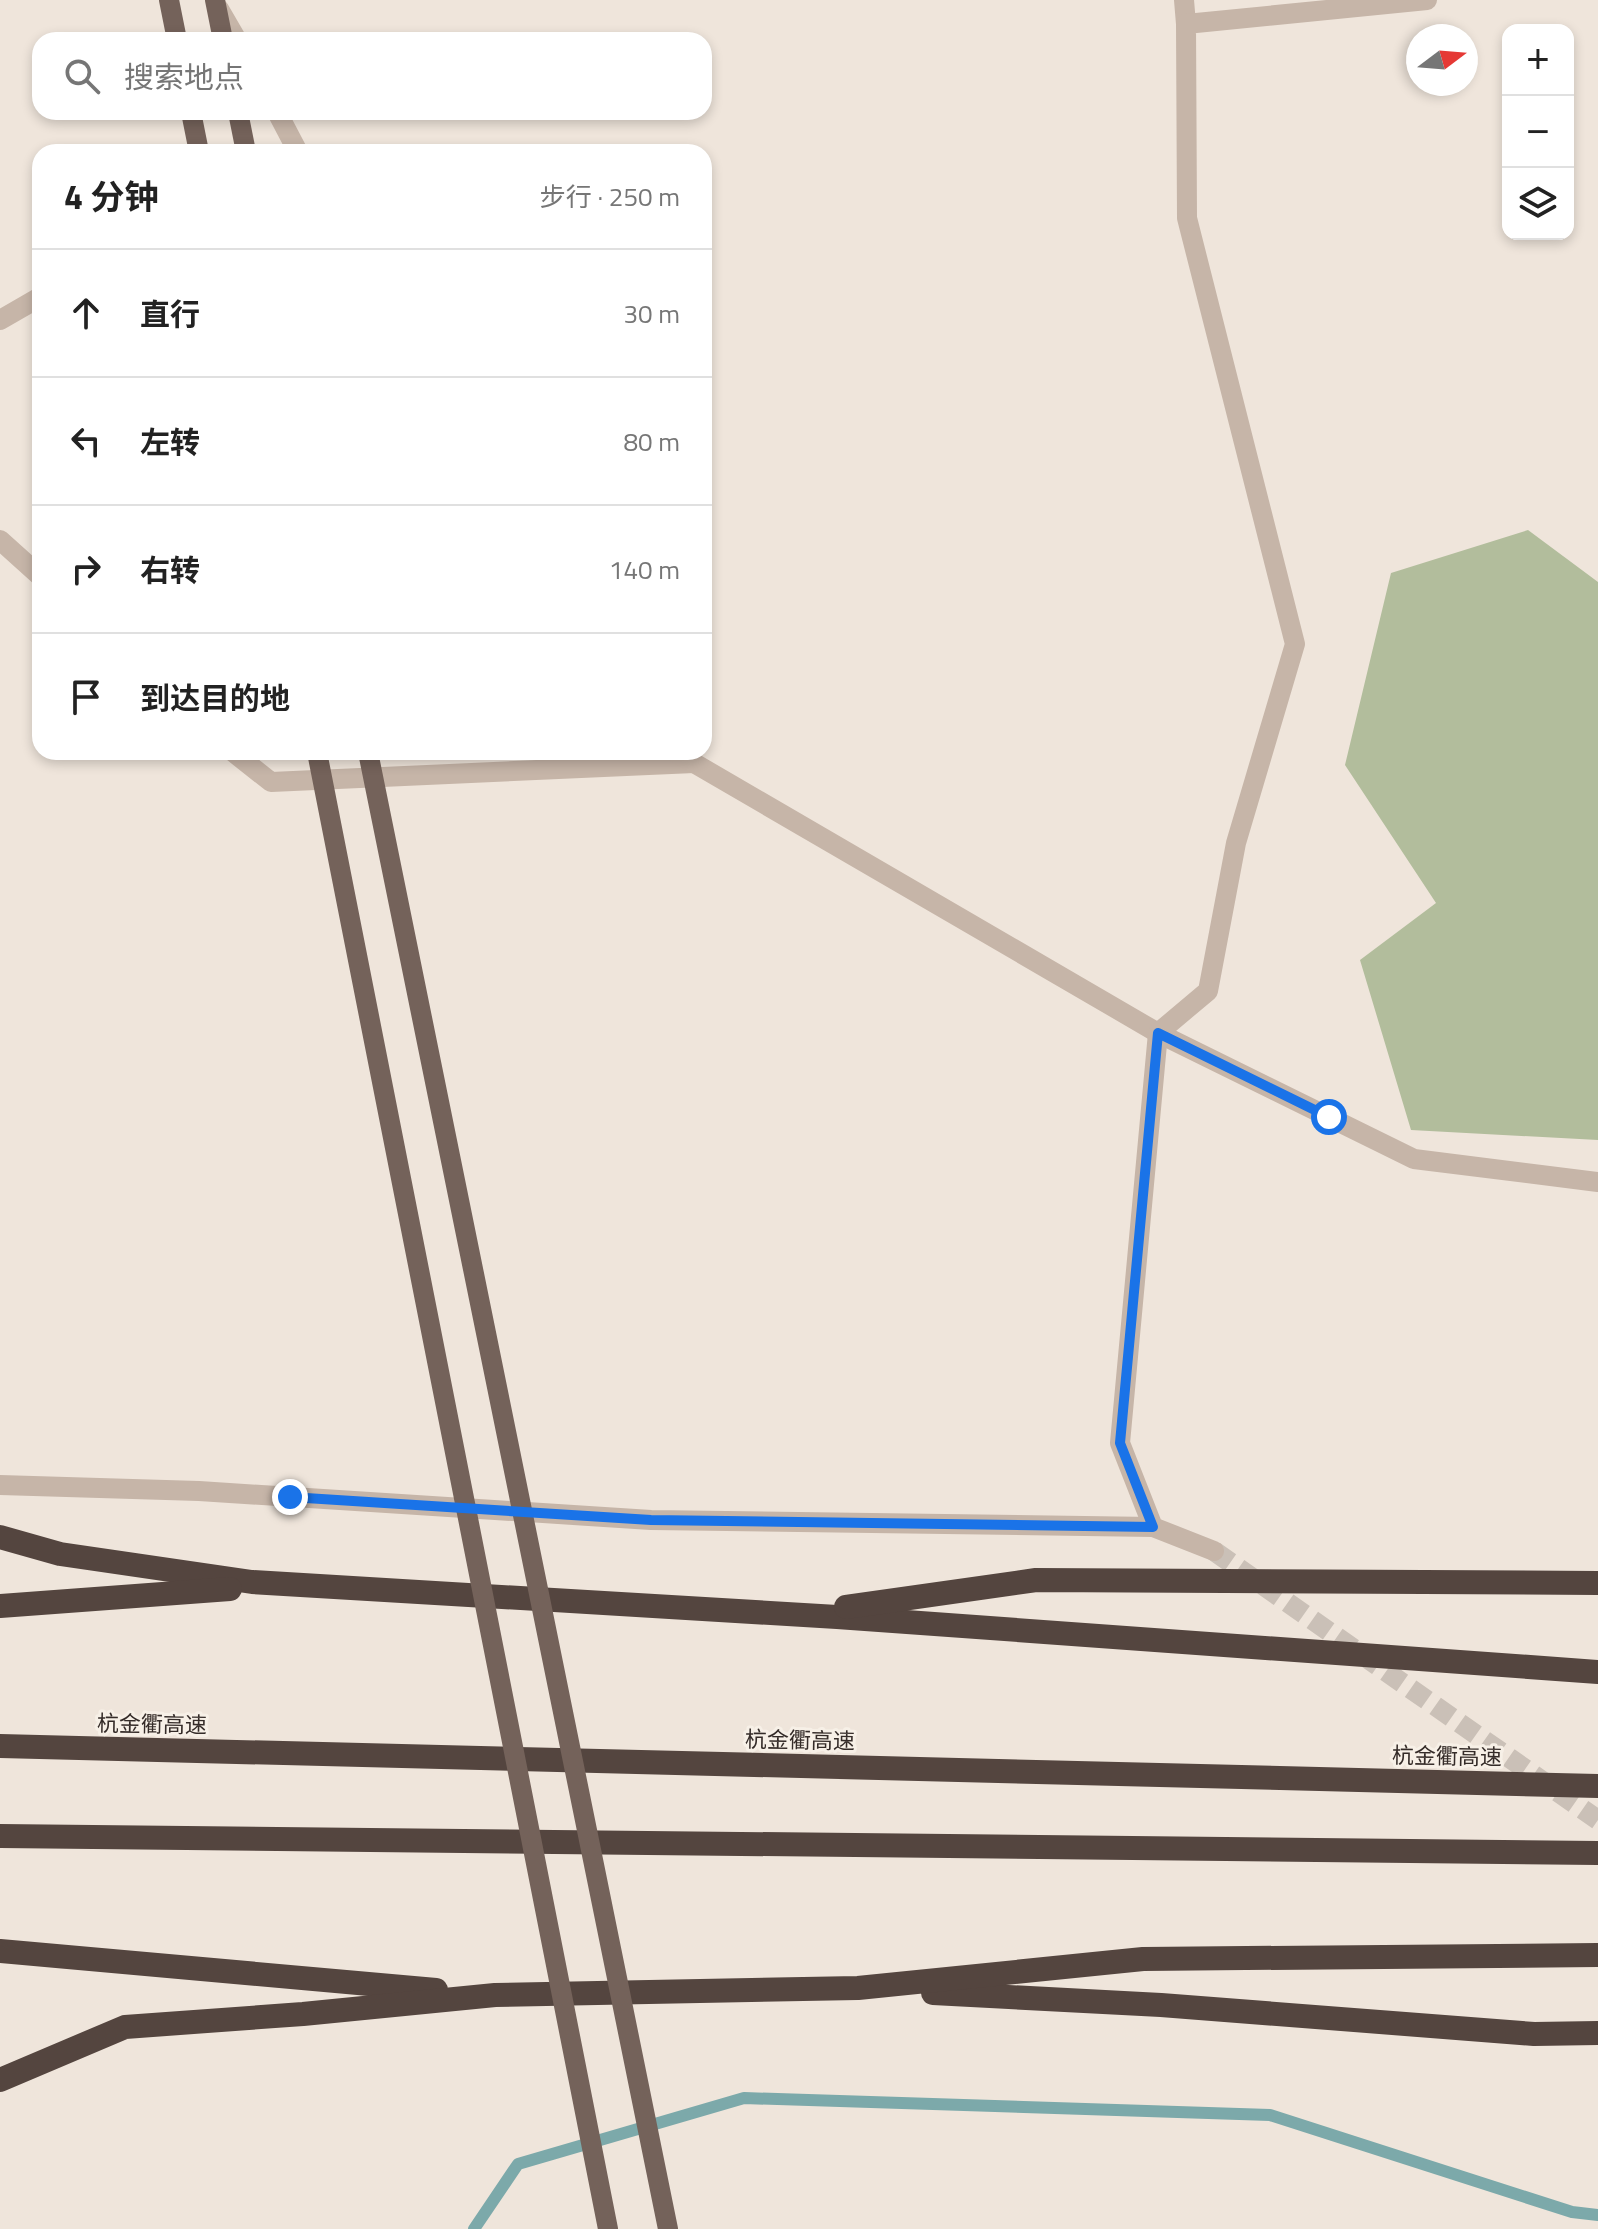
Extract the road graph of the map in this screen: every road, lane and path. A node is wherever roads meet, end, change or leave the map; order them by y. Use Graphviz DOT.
graph roads {
  1 [pos="169,0"];
  2 [pos="1184,0"];
  3 [pos="1427,0"];
  4 [pos="216,2"];
  5 [pos="1186,24"];
  6 [pos="175,32"];
  7 [pos="222,32"];
  8 [pos="233,32"];
  9 [pos="193,120"];
  10 [pos="240,120"];
  11 [pos="281,120"];
  12 [pos="197,144"];
  13 [pos="244,144"];
  14 [pos="294,144"];
  15 [pos="32,302"];
  16 [pos="0,320"];
  17 [pos="0,540"];
  18 [pos="32,569"];
  19 [pos="243,760"];
  20 [pos="319,760"];
  21 [pos="370,760"];
  22 [pos="689,760"];
  23 [pos="694,763"];
  24 [pos="1158,1033"];
  25 [pos="1598,1182"];
  26 [pos="0,1485"];
  27 [pos="1153,1527"];
  28 [pos="0,1537"];
  29 [pos="1214,1551"];
  30 [pos="1598,1583"];
  31 [pos="296,1585"];
  32 [pos="0,1606"];
  33 [pos="796,1615"];
  34 [pos="1598,1672"];
  35 [pos="0,1746"];
  36 [pos="1598,1786"];
  37 [pos="0,1836"];
  38 [pos="1598,1853"];
  39 [pos="0,1951"];
  40 [pos="1598,1955"];
  41 [pos="858,1988"];
  42 [pos="495,1995"];
  43 [pos="1598,2033"];
  44 [pos="0,2080"];
  45 [pos="608,2229"];
  46 [pos="668,2229"];
  1 -- 6 [label="main road"];
  2 -- 5 [label="street"];
  3 -- 5 [label="street"];
  4 -- 7 [label="main road"];
  4 -- 8 [label="street"];
  5 -- 24 [label="street"];
  9 -- 12 [label="main road"];
  10 -- 13 [label="main road"];
  11 -- 14 [label="street"];
  15 -- 16 [label="street"];
  17 -- 18 [label="street"];
  19 -- 23 [label="street"];
  20 -- 45 [label="main road, bridge"];
  21 -- 46 [label="main road, bridge"];
  22 -- 23 [label="street"];
  23 -- 24 [label="street"];
  24 -- 25 [label="street"];
  24 -- 27 [label="street"];
  26 -- 27 [label="street"];
  27 -- 29 [label="street"];
  28 -- 31 [label="highway"];
  30 -- 33 [label="highway"];
  31 -- 32 [label="highway"];
  31 -- 33 [label="highway"];
  33 -- 34 [label="highway"];
  35 -- 36 [label="highway, 杭金衢高速"];
  37 -- 38 [label="highway"];
  39 -- 42 [label="highway"];
  40 -- 41 [label="highway"];
  41 -- 42 [label="highway"];
  41 -- 43 [label="highway"];
  42 -- 44 [label="highway"];
}
